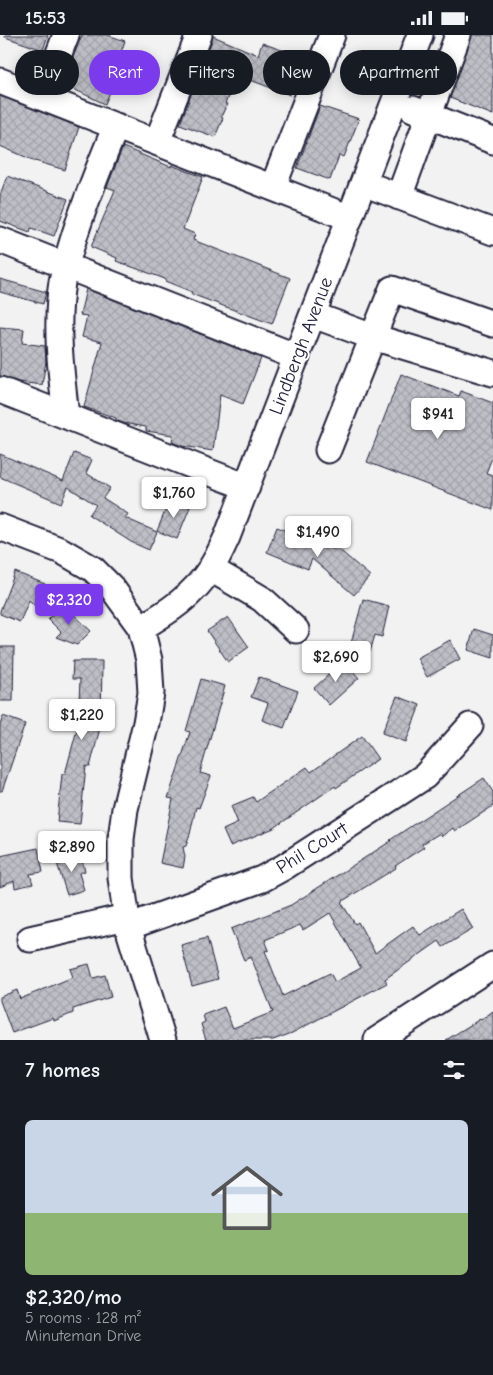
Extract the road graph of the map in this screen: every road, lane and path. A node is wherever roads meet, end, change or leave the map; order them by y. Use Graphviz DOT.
graph roads {
  1 [pos="66,35"];
  2 [pos="199,35"];
  3 [pos="332,35"];
  4 [pos="420,35"];
  5 [pos="458,35"];
  6 [pos="0,81"];
  7 [pos="42,97"];
  8 [pos="395,101"];
  9 [pos="429,115"];
  10 [pos="116,126"];
  11 [pos="493,141"];
  12 [pos="157,142"];
  13 [pos="363,183"];
  14 [pos="273,187"];
  15 [pos="399,197"];
  16 [pos="350,218"];
  17 [pos="493,232"];
  18 [pos="0,241"];
  19 [pos="65,266"];
  20 [pos="313,315"];
  21 [pos="493,324"];
  22 [pos="373,337"];
  23 [pos="297,357"];
  24 [pos="493,373"];
  25 [pos="0,390"];
  26 [pos="66,416"];
  27 [pos="328,450"];
  28 [pos="247,487"];
  29 [pos="0,527"];
  30 [pos="211,569"];
  31 [pos="140,628"];
  32 [pos="296,630"];
  33 [pos="470,727"];
  34 [pos="127,922"];
  35 [pos="30,939"];
  36 [pos="493,965"];
  37 [pos="163,1040"];
  38 [pos="377,1040"];
  1 -- 7 [label="street"];
  2 -- 12 [label="street"];
  3 -- 14 [label="street"];
  4 -- 8 [label="street, Lindbergh Avenue"];
  5 -- 9 [label="street"];
  6 -- 7 [label="street"];
  7 -- 10 [label="street"];
  8 -- 9 [label="street"];
  8 -- 13 [label="street, Lindbergh Avenue"];
  9 -- 11 [label="street"];
  9 -- 15 [label="street"];
  10 -- 12 [label="street"];
  10 -- 19 [label="street"];
  12 -- 14 [label="street"];
  13 -- 15 [label="street"];
  13 -- 16 [label="street, Lindbergh Avenue"];
  14 -- 16 [label="street"];
  15 -- 17 [label="street"];
  16 -- 20 [label="street, Lindbergh Avenue"];
  18 -- 19 [label="street"];
  19 -- 23 [label="street"];
  19 -- 26 [label="street"];
  20 -- 22 [label="street"];
  20 -- 23 [label="street, Lindbergh Avenue"];
  21 -- 22 [label="street"];
  22 -- 24 [label="street"];
  22 -- 27 [label="street"];
  23 -- 28 [label="street, Lindbergh Avenue"];
  25 -- 26 [label="street"];
  26 -- 28 [label="street"];
  28 -- 30 [label="street, Lindbergh Avenue"];
  29 -- 31 [label="street"];
  30 -- 31 [label="street, Lindbergh Avenue"];
  30 -- 32 [label="street"];
  31 -- 34 [label="street"];
  33 -- 34 [label="street, Phil Court"];
  34 -- 35 [label="street, Phil Court"];
  34 -- 37 [label="street"];
  36 -- 38 [label="street"];
}
